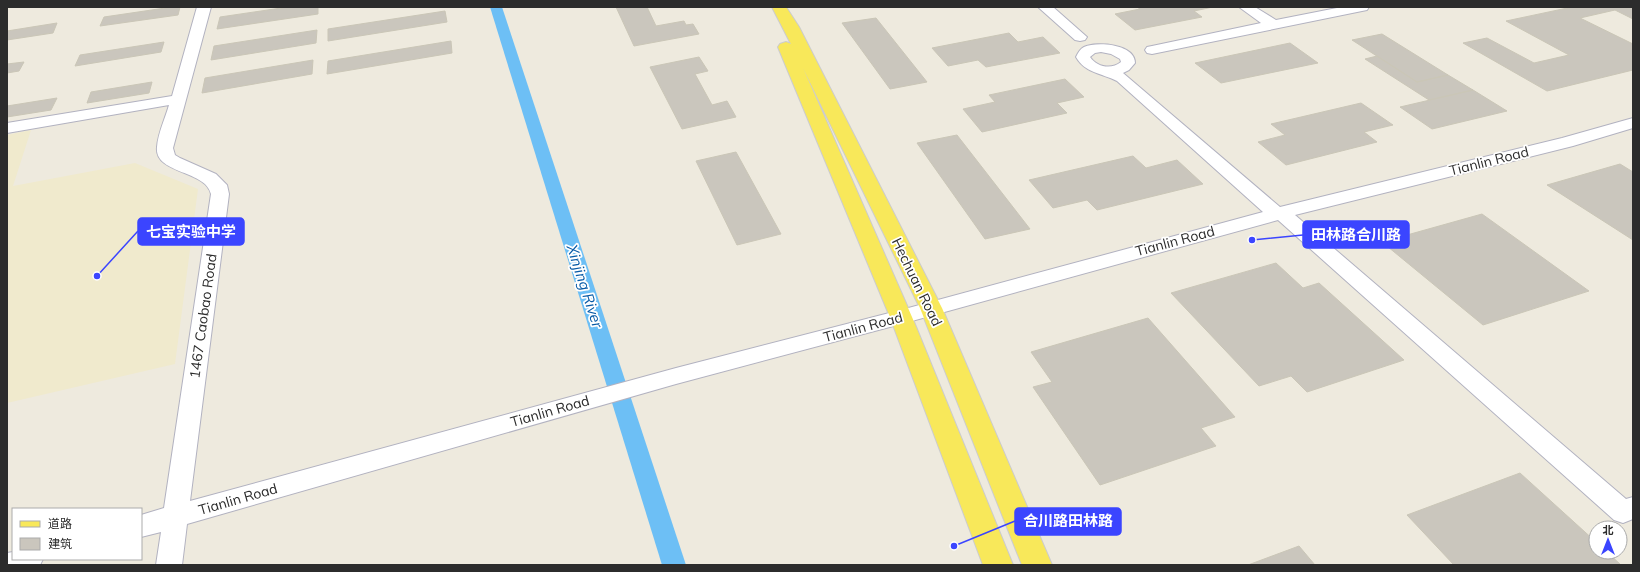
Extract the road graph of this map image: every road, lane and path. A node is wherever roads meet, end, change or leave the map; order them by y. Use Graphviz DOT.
graph roads {
  1 [pos="204,7"];
  2 [pos="764,7"];
  3 [pos="779,7"];
  4 [pos="1045,7"];
  5 [pos="1246,7"];
  6 [pos="1362,7"];
  7 [pos="1273,25"];
  8 [pos="1080,37"];
  9 [pos="1106,49"];
  10 [pos="1152,50"];
  11 [pos="1086,52"];
  12 [pos="1127,65"];
  13 [pos="1108,71"];
  14 [pos="179,99"];
  15 [pos="1633,123"];
  16 [pos="7,128"];
  17 [pos="1281,213"];
  18 [pos="931,308"];
  19 [pos="901,317"];
  20 [pos="1630,514"];
  21 [pos="177,516"];
  22 [pos="142,526"];
  23 [pos="26,560"];
  24 [pos="8,565"];
  25 [pos="169,565"];
  26 [pos="998,565"];
  27 [pos="1037,565"];
  1 -- 14 [label="street, 1467 Caobao Road"];
  2 -- 19 [label="main road, Hechuan Road"];
  3 -- 18 [label="main road, Hechuan Road"];
  4 -- 8 [label="street"];
  5 -- 7 [label="street"];
  6 -- 7 [label="street"];
  7 -- 10 [label="street"];
  8 -- 9 [label="street"];
  8 -- 11 [label="street"];
  9 -- 10 [label="street"];
  9 -- 11 [label="street"];
  9 -- 12 [label="street"];
  10 -- 12 [label="street"];
  11 -- 13 [label="street"];
  12 -- 13 [label="street"];
  12 -- 17 [label="street"];
  13 -- 17 [label="street"];
  14 -- 16 [label="street"];
  14 -- 21 [label="street, 1467 Caobao Road"];
  15 -- 17 [label="street, Tianlin Road"];
  17 -- 18 [label="street, Tianlin Road"];
  17 -- 20 [label="street"];
  18 -- 19 [label="street, Tianlin Road"];
  18 -- 27 [label="main road, Hechuan Road"];
  19 -- 21 [label="street, Tianlin Road"];
  19 -- 26 [label="main road, Hechuan Road"];
  21 -- 22 [label="street, Tianlin Road"];
  21 -- 25 [label="street, 1467 Caobao Road"];
  23 -- 24 [label="street"];
}
